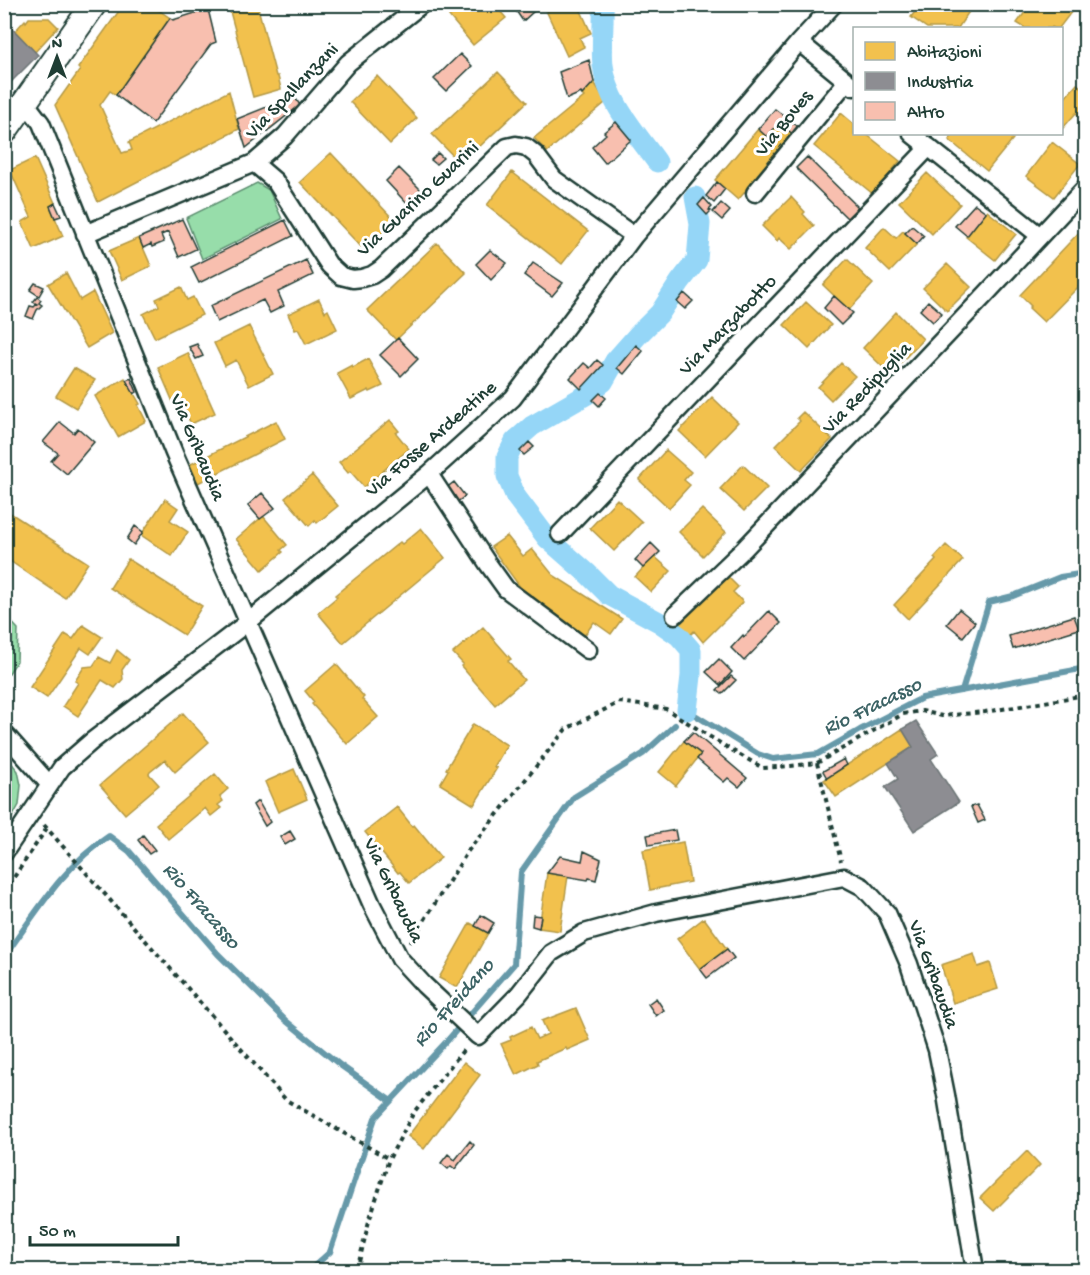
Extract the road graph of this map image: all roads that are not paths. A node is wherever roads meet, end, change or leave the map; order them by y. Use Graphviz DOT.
graph roads {
  1 [pos="94,4"];
  2 [pos="422,4"];
  3 [pos="834,4"];
  4 [pos="799,42"];
  5 [pos="851,84"];
  6 [pos="25,102"];
  7 [pos="4,132"];
  8 [pos="913,135"];
  9 [pos="929,147"];
  10 [pos="254,163"];
  11 [pos="1086,186"];
  12 [pos="755,193"];
  13 [pos="86,234"];
  14 [pos="634,236"];
  15 [pos="1040,236"];
  16 [pos="429,474"];
  17 [pos="560,534"];
  18 [pos="675,615"];
  19 [pos="248,622"];
  20 [pos="588,650"];
  21 [pos="4,733"];
  22 [pos="49,784"];
  23 [pos="4,853"];
  24 [pos="975,1270"];
  1 -- 6 [label="street"];
  2 -- 10 [label="street, Via Spallanzani"];
  3 -- 4 [label="street, Via Fosse Ardeatine"];
  4 -- 5 [label="street, Via Boves"];
  4 -- 14 [label="street, Via Fosse Ardeatine"];
  5 -- 12 [label="street, Via Boves"];
  6 -- 7 [label="street"];
  6 -- 13 [label="street, Via Gribaudia"];
  8 -- 9 [label="street"];
  9 -- 15 [label="street"];
  9 -- 17 [label="street, Via Marzabotto"];
  10 -- 13 [label="street, Via Spallanzani"];
  10 -- 14 [label="street, Via Guarino Guarini"];
  11 -- 15 [label="street, Via Redipuglia"];
  13 -- 19 [label="street, Via Gribaudia"];
  14 -- 16 [label="street, Via Fosse Ardeatine"];
  15 -- 18 [label="street, Via Redipuglia"];
  16 -- 19 [label="street, Via Fosse Ardeatine"];
  16 -- 20 [label="street"];
  19 -- 22 [label="street, Via Fosse Ardeatine"];
  19 -- 24 [label="street, Via Gribaudia"];
  21 -- 22 [label="street"];
  22 -- 23 [label="street, Via Fosse Ardeatine"];
}
